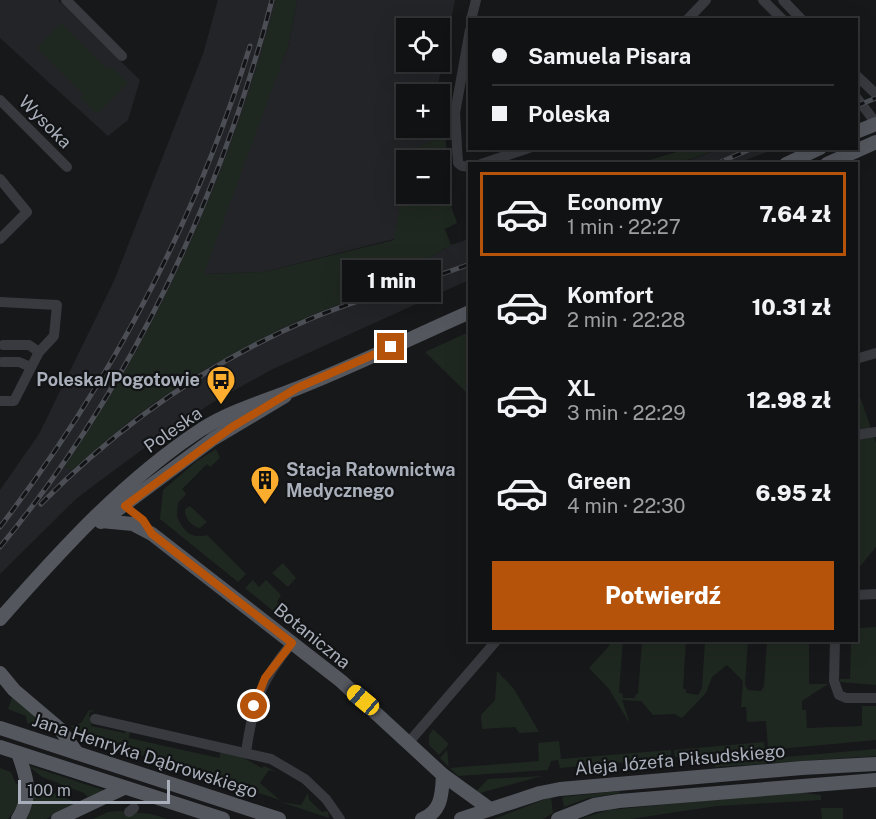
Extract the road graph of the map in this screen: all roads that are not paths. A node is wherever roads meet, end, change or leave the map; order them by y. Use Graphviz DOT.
graph roads {
  1 [pos="66,0"];
  2 [pos="476,0"];
  3 [pos="706,0"];
  4 [pos="764,0"];
  5 [pos="783,0"];
  6 [pos="472,18"];
  7 [pos="689,18"];
  8 [pos="781,18"];
  9 [pos="800,18"];
  10 [pos="468,42"];
  11 [pos="122,56"];
  12 [pos="858,77"];
  13 [pos="876,94"];
  14 [pos="858,99"];
  15 [pos="0,100"];
  16 [pos="865,107"];
  17 [pos="876,123"];
  18 [pos="858,131"];
  19 [pos="876,142"];
  20 [pos="523,150"];
  21 [pos="818,150"];
  22 [pos="487,162"];
  23 [pos="790,162"];
  24 [pos="831,162"];
  25 [pos="68,167"];
  26 [pos="468,167"];
  27 [pos="0,179"];
  28 [pos="0,239"];
  29 [pos="0,302"];
  30 [pos="468,313"];
  31 [pos="3,345"];
  32 [pos="39,352"];
  33 [pos="876,353"];
  34 [pos="858,358"];
  35 [pos="2,362"];
  36 [pos="31,367"];
  37 [pos="0,401"];
  38 [pos="876,432"];
  39 [pos="858,435"];
  40 [pos="121,500"];
  41 [pos="101,521"];
  42 [pos="133,524"];
  43 [pos="86,528"];
  44 [pos="152,534"];
  45 [pos="876,594"];
  46 [pos="858,595"];
  47 [pos="0,619"];
  48 [pos="495,642"];
  49 [pos="835,642"];
  50 [pos="292,643"];
  51 [pos="0,673"];
  52 [pos="876,699"];
  53 [pos="95,719"];
  54 [pos="0,728"];
  55 [pos="409,742"];
  56 [pos="9,750"];
  57 [pos="246,752"];
  58 [pos="78,753"];
  59 [pos="876,764"];
  60 [pos="443,775"];
  61 [pos="876,780"];
  62 [pos="124,788"];
  63 [pos="490,809"];
  64 [pos="18,819"];
  65 [pos="58,819"];
  66 [pos="223,819"];
  67 [pos="279,819"];
  68 [pos="340,819"];
  69 [pos="422,819"];
  70 [pos="461,819"];
  71 [pos="558,819"];
  1 -- 11 [label="street"];
  2 -- 6 [label="street"];
  3 -- 7 [label="street"];
  4 -- 8 [label="street"];
  5 -- 9 [label="street"];
  10 -- 26 [label="street"];
  12 -- 13 [label="street"];
  14 -- 16 [label="street"];
  15 -- 25 [label="street, Wysoka"];
  16 -- 17 [label="street"];
  16 -- 18 [label="street"];
  17 -- 18 [label="main road"];
  19 -- 24 [label="main road"];
  20 -- 22 [label="street"];
  21 -- 23 [label="main road"];
  27 -- 28 [label="street"];
  29 -- 32 [label="street"];
  30 -- 40 [label="main road, Poleska"];
  31 -- 32 [label="street"];
  32 -- 36 [label="street"];
  33 -- 34 [label="street"];
  35 -- 36 [label="street"];
  36 -- 37 [label="street"];
  38 -- 39 [label="street"];
  40 -- 41 [label="main road, Poleska"];
  40 -- 42 [label="main road"];
  40 -- 43 [label="main road, Poleska"];
  40 -- 44 [label="main road, Botaniczna"];
  41 -- 42 [label="main road, Botaniczna"];
  41 -- 43 [label="main road, Poleska"];
  42 -- 44 [label="main road, Botaniczna"];
  43 -- 47 [label="main road, Poleska"];
  44 -- 50 [label="main road, Botaniczna"];
  45 -- 46 [label="street"];
  48 -- 55 [label="street"];
  49 -- 52 [label="street"];
  50 -- 55 [label="main road, Botaniczna"];
  50 -- 57 [label="street"];
  51 -- 58 [label="main road"];
  53 -- 57 [label="street, Jana Henryka Dąbrowskiego"];
  54 -- 58 [label="main road, Jana Henryka Dąbrowskiego"];
  55 -- 60 [label="main road, Botaniczna"];
  56 -- 62 [label="main road, Jana Henryka Dąbrowskiego"];
  56 -- 64 [label="main road"];
  57 -- 68 [label="street, Jana Henryka Dąbrowskiego"];
  58 -- 67 [label="main road, Jana Henryka Dąbrowskiego"];
  59 -- 63 [label="main road, Aleja Józefa Piłsudskiego"];
  60 -- 63 [label="main road, Botaniczna"];
  60 -- 69 [label="main road"];
  61 -- 71 [label="main road, Aleja Józefa Piłsudskiego"];
  62 -- 65 [label="main road"];
  62 -- 66 [label="main road, Jana Henryka Dąbrowskiego"];
  63 -- 70 [label="main road, Aleja Józefa Piłsudskiego"];
}
